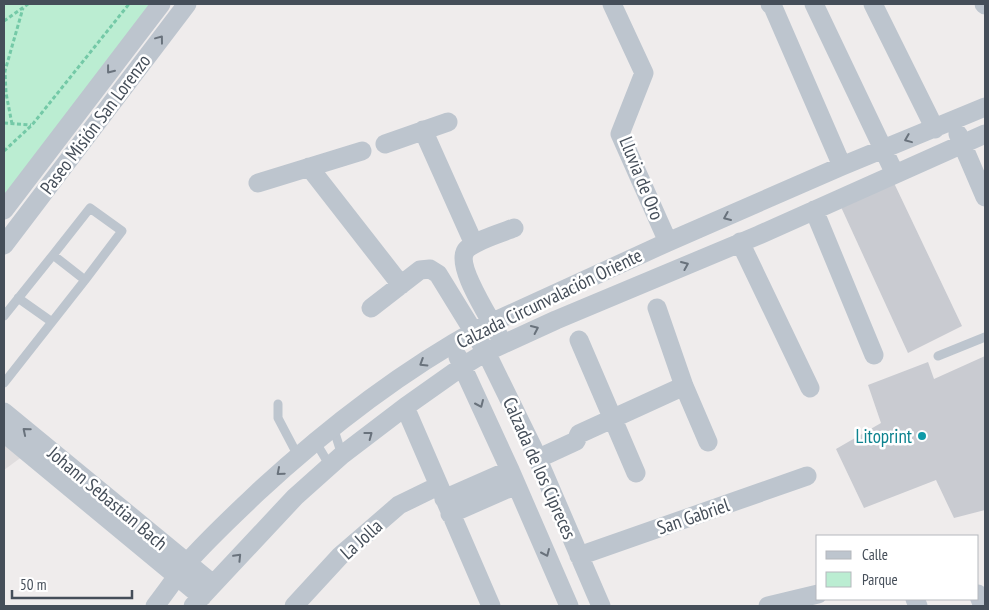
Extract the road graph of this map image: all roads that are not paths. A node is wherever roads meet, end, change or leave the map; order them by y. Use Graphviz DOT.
graph roads {
  1 [pos="161,4"];
  2 [pos="187,4"];
  3 [pos="612,4"];
  4 [pos="770,4"];
  5 [pos="814,4"];
  6 [pos="873,4"];
  7 [pos="984,112"];
  8 [pos="952,121"];
  9 [pos="448,122"];
  10 [pos="934,129"];
  11 [pos="423,130"];
  12 [pos="985,134"];
  13 [pos="385,144"];
  14 [pos="962,145"];
  15 [pos="882,150"];
  16 [pos="362,151"];
  17 [pos="842,166"];
  18 [pos="309,167"];
  19 [pos="895,174"];
  20 [pos="258,183"];
  21 [pos="985,197"];
  22 [pos="749,208"];
  23 [pos="4,210"];
  24 [pos="814,210"];
  25 [pos="514,228"];
  26 [pos="759,235"];
  27 [pos="668,242"];
  28 [pos="740,242"];
  29 [pos="474,244"];
  30 [pos="4,245"];
  31 [pos="52,255"];
  32 [pos="86,280"];
  33 [pos="402,285"];
  34 [pos="18,298"];
  35 [pos="545,298"];
  36 [pos="371,308"];
  37 [pos="657,308"];
  38 [pos="4,316"];
  39 [pos="556,320"];
  40 [pos="52,322"];
  41 [pos="492,323"];
  42 [pos="474,331"];
  43 [pos="985,337"];
  44 [pos="579,340"];
  45 [pos="451,345"];
  46 [pos="494,348"];
  47 [pos="874,355"];
  48 [pos="938,356"];
  49 [pos="463,366"];
  50 [pos="4,383"];
  51 [pos="684,386"];
  52 [pos="810,388"];
  53 [pos="278,404"];
  54 [pos="405,407"];
  55 [pos="4,412"];
  56 [pos="613,418"];
  57 [pos="333,427"];
  58 [pos="4,433"];
  59 [pos="315,441"];
  60 [pos="708,442"];
  61 [pos="535,454"];
  62 [pos="298,456"];
  63 [pos="336,461"];
  64 [pos="636,473"];
  65 [pos="807,476"];
  66 [pos="513,477"];
  67 [pos="444,500"];
  68 [pos="556,503"];
  69 [pos="529,514"];
  70 [pos="579,556"];
  71 [pos="182,570"];
  72 [pos="816,594"];
  73 [pos="203,596"];
  74 [pos="484,604"];
  75 [pos="155,606"];
  76 [pos="294,606"];
  77 [pos="569,606"];
  78 [pos="601,606"];
  79 [pos="768,606"];
  1 -- 23 [label="street, Paseo Misión San Lorenzo, one-way"];
  30 -- 2 [label="street, Paseo Misión San Lorenzo, one-way"];
  3 -- 27 [label="street, Lluvia de Oro"];
  4 -- 17 [label="street"];
  5 -- 15 [label="street"];
  6 -- 10 [label="street"];
  7 -- 8 [label="street, Calzada Circunvalación Oriente"];
  8 -- 10 [label="street, Calzada Circunvalación Oriente"];
  8 -- 14 [label="street"];
  9 -- 11 [label="street"];
  10 -- 15 [label="street, Calzada Circunvalación Oriente, one-way"];
  11 -- 13 [label="street"];
  11 -- 29 [label="street"];
  12 -- 14 [label="street, Calzada Circunvalación Oriente"];
  14 -- 19 [label="street, Calzada Circunvalación Oriente"];
  14 -- 21 [label="street"];
  15 -- 17 [label="street, Calzada Circunvalación Oriente"];
  15 -- 19 [label="street"];
  16 -- 18 [label="street"];
  17 -- 22 [label="street, Calzada Circunvalación Oriente"];
  18 -- 20 [label="street"];
  18 -- 33 [label="street"];
  19 -- 24 [label="street, Calzada Circunvalación Oriente"];
  22 -- 26 [label="street"];
  22 -- 27 [label="street, Calzada Circunvalación Oriente, one-way"];
  24 -- 26 [label="street, Calzada Circunvalación Oriente"];
  24 -- 47 [label="street"];
  25 -- 29 [label="street"];
  26 -- 28 [label="street, Calzada Circunvalación Oriente"];
  27 -- 35 [label="street, Calzada Circunvalación Oriente"];
  39 -- 28 [label="street, Calzada Circunvalación Oriente, one-way"];
  28 -- 52 [label="street"];
  29 -- 41 [label="street"];
  31 -- 32 [label="lane"];
  31 -- 32 [label="lane"];
  31 -- 34 [label="lane"];
  32 -- 40 [label="lane"];
  33 -- 36 [label="street"];
  33 -- 42 [label="street, Calzada de los Cipreces"];
  34 -- 38 [label="lane"];
  34 -- 40 [label="lane"];
  35 -- 39 [label="street"];
  35 -- 41 [label="street, Calzada Circunvalación Oriente"];
  37 -- 51 [label="street"];
  46 -- 39 [label="street, Calzada Circunvalación Oriente, one-way"];
  40 -- 50 [label="lane"];
  41 -- 42 [label="street, Calzada Circunvalación Oriente"];
  41 -- 46 [label="street"];
  42 -- 45 [label="street, Calzada Circunvalación Oriente"];
  42 -- 46 [label="street, Calzada de los Cipreces"];
  43 -- 48 [label="lane"];
  44 -- 56 [label="street"];
  45 -- 49 [label="street, Calzada de los Cipreces"];
  45 -- 57 [label="street, Calzada Circunvalación Oriente, one-way"];
  46 -- 49 [label="street, Calzada Circunvalación Oriente"];
  46 -- 61 [label="street, Calzada de los Cipreces"];
  49 -- 54 [label="street, Calzada Circunvalación Oriente"];
  49 -- 66 [label="street, Calzada de los Cipreces, one-way"];
  51 -- 56 [label="street"];
  51 -- 60 [label="street"];
  53 -- 62 [label="lane"];
  63 -- 54 [label="street, Calzada Circunvalación Oriente, one-way"];
  54 -- 67 [label="street"];
  71 -- 55 [label="street, Johann Sebastian Bach, one-way"];
  56 -- 61 [label="street"];
  56 -- 64 [label="street"];
  57 -- 59 [label="street, Calzada Circunvalación Oriente"];
  57 -- 63 [label="lane"];
  58 -- 71 [label="street, Johann Sebastian Bach"];
  59 -- 62 [label="street, Calzada Circunvalación Oriente"];
  59 -- 63 [label="lane"];
  61 -- 68 [label="street, Calzada de los Cipreces"];
  62 -- 71 [label="street, Calzada Circunvalación Oriente, one-way"];
  73 -- 63 [label="street, Calzada Circunvalación Oriente, one-way"];
  65 -- 70 [label="street, San Gabriel"];
  66 -- 67 [label="street, La Jolla"];
  66 -- 69 [label="street, Calzada de los Cipreces"];
  67 -- 74 [label="street"];
  67 -- 76 [label="street, La Jolla"];
  68 -- 69 [label="street"];
  68 -- 70 [label="street, Calzada de los Cipreces"];
  69 -- 77 [label="street, Calzada de los Cipreces, one-way"];
  70 -- 78 [label="street, Calzada de los Cipreces"];
  71 -- 73 [label="street, Johann Sebastian Bach"];
  71 -- 75 [label="street, Calzada Circunvalación Oriente"];
  72 -- 79 [label="street"];
}
